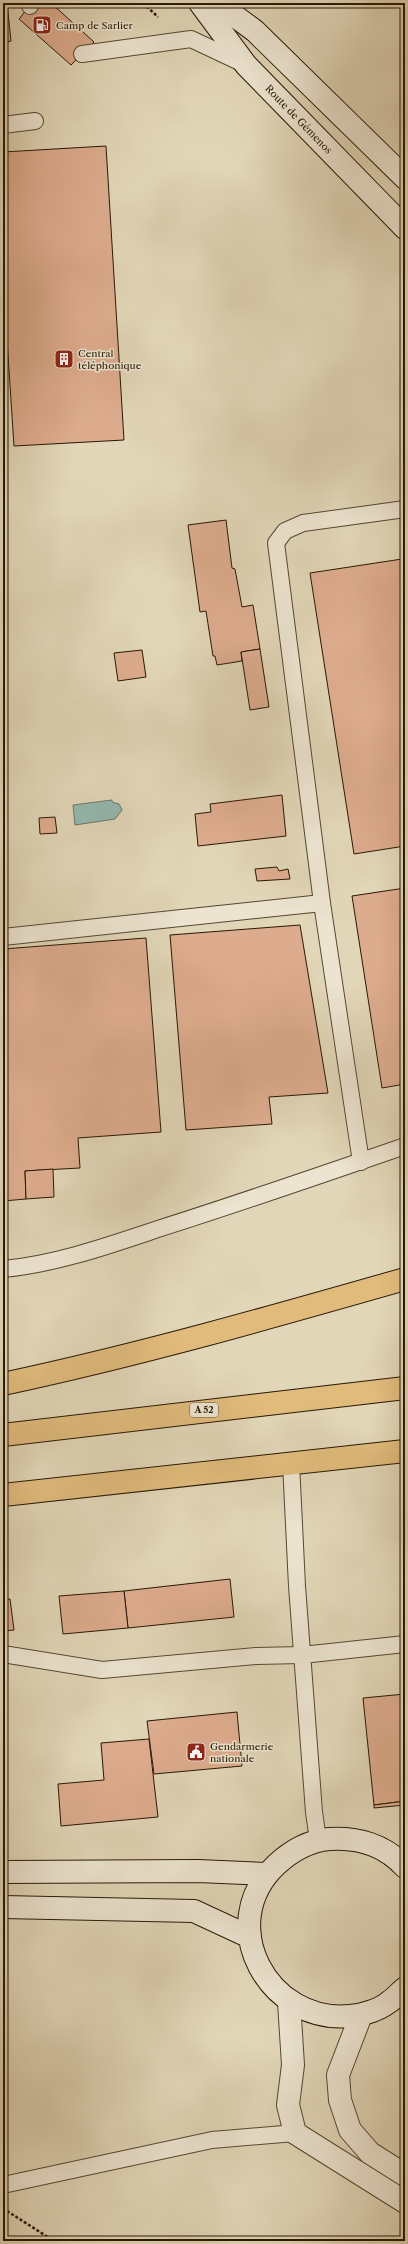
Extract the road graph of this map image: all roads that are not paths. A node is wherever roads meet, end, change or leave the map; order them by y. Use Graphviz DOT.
graph roads {
  1 [pos="200,3"];
  2 [pos="217,3"];
  3 [pos="82,54"];
  4 [pos="246,66"];
  5 [pos="35,121"];
  6 [pos="3,125"];
  7 [pos="405,178"];
  8 [pos="405,228"];
  9 [pos="405,509"];
  10 [pos="322,903"];
  11 [pos="3,937"];
  12 [pos="405,1146"];
  13 [pos="361,1162"];
  14 [pos="3,1269"];
  15 [pos="405,1279"];
  16 [pos="3,1384"];
  17 [pos="405,1388"];
  18 [pos="3,1435"];
  19 [pos="405,1451"];
  20 [pos="290,1463"];
  21 [pos="3,1495"];
  22 [pos="405,1644"];
  23 [pos="3,1654"];
  24 [pos="302,1655"];
  25 [pos="318,1840"];
  26 [pos="403,1862"];
  27 [pos="3,1872"];
  28 [pos="267,1874"];
  29 [pos="3,1907"];
  30 [pos="250,1937"];
  31 [pos="405,1988"];
  32 [pos="289,2002"];
  33 [pos="361,2015"];
  34 [pos="295,2133"];
  35 [pos="405,2175"];
  36 [pos="3,2185"];
  37 [pos="405,2202"];
  1 -- 4 [label="main road, Route de Gémenos"];
  2 -- 7 [label="main road"];
  3 -- 4 [label="lane"];
  4 -- 8 [label="main road, Route de Gémenos"];
  5 -- 6 [label="lane"];
  9 -- 10 [label="lane"];
  10 -- 11 [label="lane"];
  10 -- 13 [label="lane"];
  12 -- 13 [label="lane"];
  13 -- 14 [label="lane"];
  15 -- 16 [label="highway"];
  17 -- 18 [label="highway, A 52"];
  19 -- 20 [label="highway"];
  20 -- 21 [label="highway"];
  20 -- 24 [label="lane"];
  22 -- 24 [label="lane"];
  23 -- 24 [label="lane"];
  24 -- 25 [label="lane"];
  25 -- 26 [label="main road"];
  25 -- 28 [label="main road"];
  27 -- 28 [label="main road"];
  28 -- 30 [label="main road"];
  29 -- 30 [label="main road"];
  30 -- 32 [label="main road"];
  31 -- 33 [label="main road"];
  32 -- 33 [label="main road"];
  32 -- 34 [label="main road"];
  33 -- 35 [label="main road"];
  34 -- 36 [label="lane"];
  34 -- 37 [label="main road"];
}
